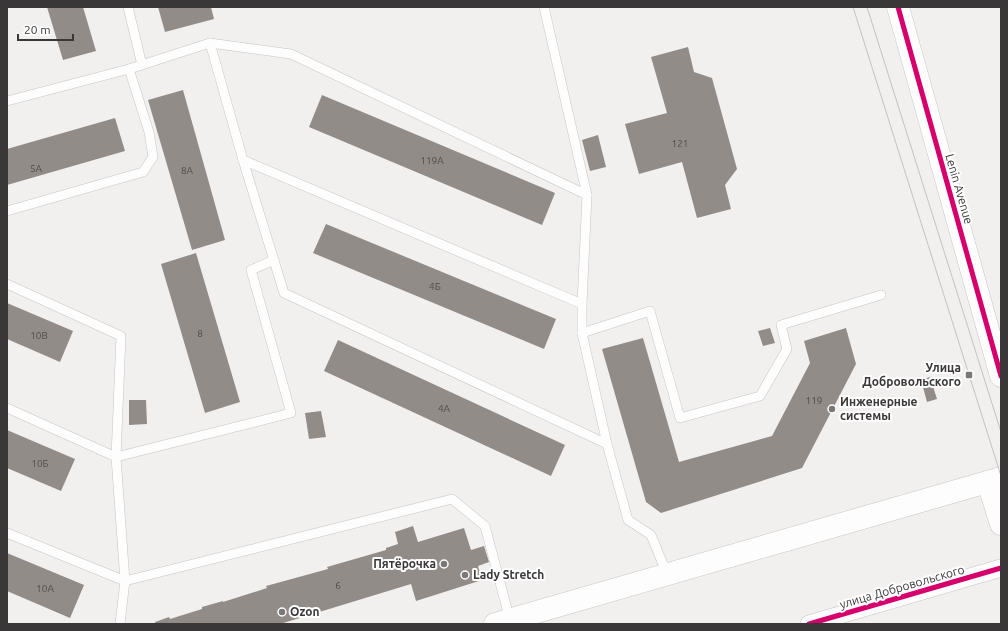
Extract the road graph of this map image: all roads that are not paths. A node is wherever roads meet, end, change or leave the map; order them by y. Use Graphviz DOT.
graph roads {
  1 [pos="128,7"];
  2 [pos="544,7"];
  3 [pos="898,7"];
  4 [pos="210,43"];
  5 [pos="142,64"];
  6 [pos="129,69"];
  7 [pos="7,101"];
  8 [pos="243,160"];
  9 [pos="587,195"];
  10 [pos="7,211"];
  11 [pos="274,260"];
  12 [pos="7,284"];
  13 [pos="881,295"];
  14 [pos="582,304"];
  15 [pos="582,333"];
  16 [pos="1001,376"];
  17 [pos="7,408"];
  18 [pos="607,444"];
  19 [pos="116,457"];
  20 [pos="995,480"];
  21 [pos="1001,524"];
  22 [pos="7,532"];
  23 [pos="1001,568"];
  24 [pos="667,574"];
  25 [pos="125,581"];
  26 [pos="503,622"];
  27 [pos="120,624"];
  28 [pos="809,624"];
  1 -- 5 [label="lane"];
  2 -- 9 [label="lane"];
  3 -- 16 [label="main road, Lenin Avenue"];
  4 -- 5 [label="lane"];
  4 -- 8 [label="lane"];
  4 -- 9 [label="lane"];
  5 -- 6 [label="lane"];
  6 -- 7 [label="lane"];
  6 -- 10 [label="lane"];
  8 -- 11 [label="lane"];
  8 -- 14 [label="lane"];
  9 -- 14 [label="lane"];
  11 -- 18 [label="lane"];
  11 -- 19 [label="lane"];
  12 -- 19 [label="lane"];
  13 -- 15 [label="lane"];
  14 -- 15 [label="lane"];
  15 -- 18 [label="lane"];
  17 -- 19 [label="lane"];
  18 -- 24 [label="lane"];
  19 -- 25 [label="lane"];
  20 -- 21 [label="main road"];
  20 -- 24 [label="main road"];
  22 -- 25 [label="lane"];
  23 -- 28 [label="street, улица Добровольского"];
  24 -- 26 [label="main road"];
  25 -- 26 [label="lane"];
  25 -- 27 [label="lane"];
}
